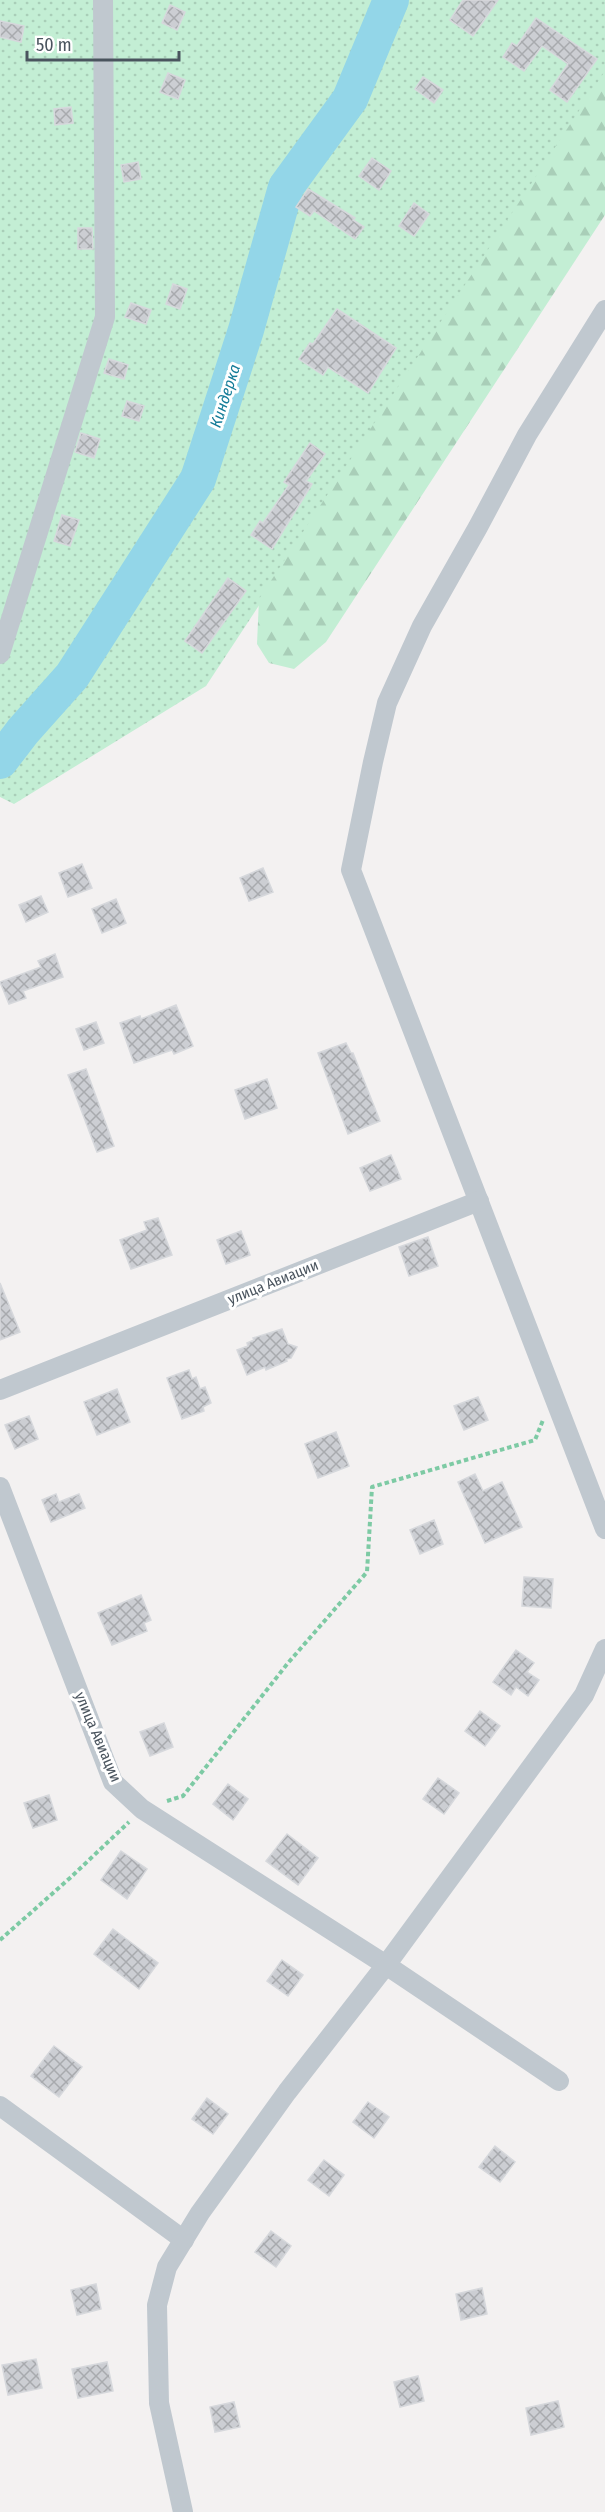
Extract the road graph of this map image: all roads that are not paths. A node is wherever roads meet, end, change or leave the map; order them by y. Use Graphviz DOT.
graph roads {
  1 [pos="103,0"];
  2 [pos="605,310"];
  3 [pos="0,654"];
  4 [pos="478,1200"];
  5 [pos="0,1390"];
  6 [pos="0,1487"];
  7 [pos="605,1529"];
  8 [pos="605,1649"];
  9 [pos="386,1965"];
  10 [pos="559,2082"];
  11 [pos="0,2106"];
  12 [pos="184,2240"];
  13 [pos="183,2512"];
  1 -- 3 [label="street"];
  2 -- 4 [label="street"];
  4 -- 5 [label="street, улица Авиации"];
  4 -- 7 [label="street"];
  6 -- 9 [label="street, улица Авиации"];
  8 -- 9 [label="street"];
  9 -- 10 [label="street, улица Авиации"];
  9 -- 12 [label="street"];
  11 -- 12 [label="street"];
  12 -- 13 [label="street"];
}
